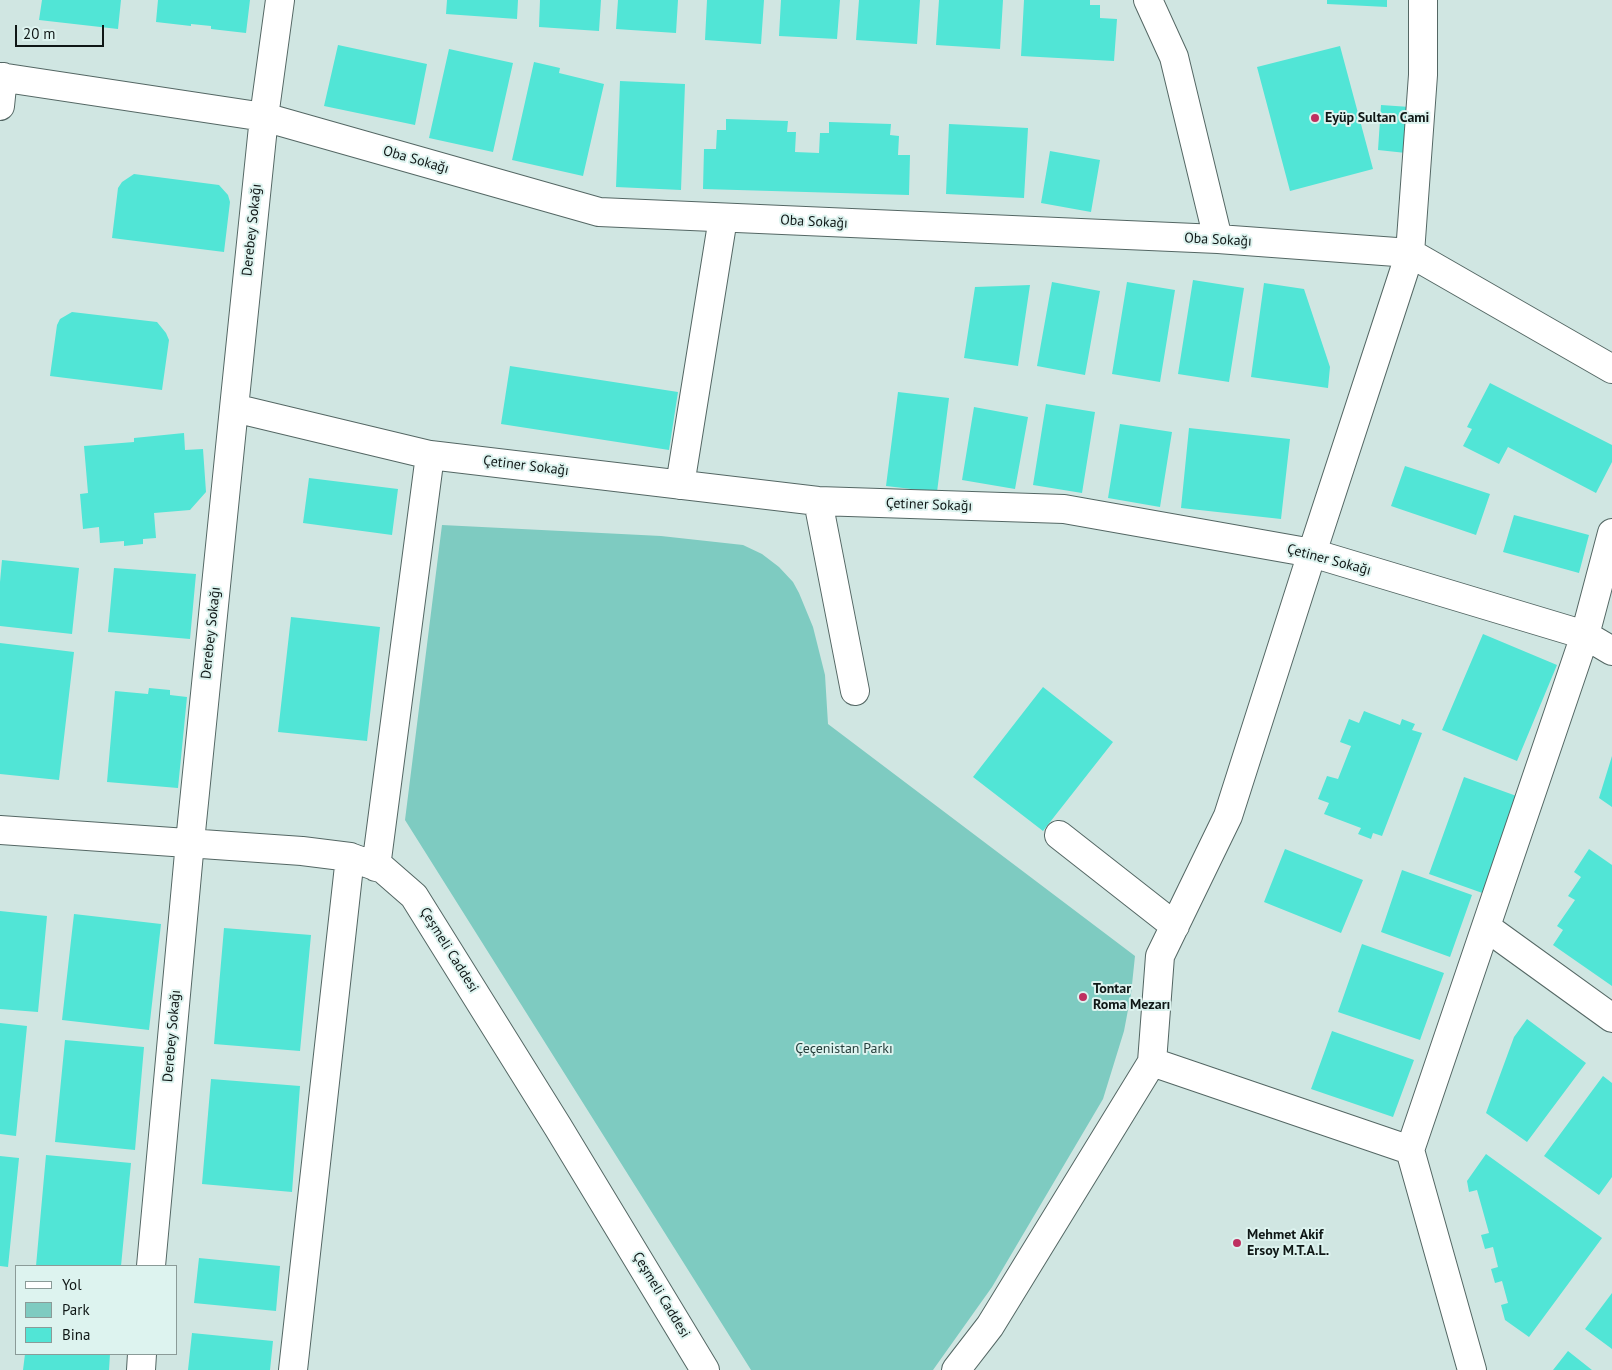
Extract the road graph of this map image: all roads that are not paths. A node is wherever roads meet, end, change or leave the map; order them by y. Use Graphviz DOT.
graph roads {
  1 [pos="280,0"];
  2 [pos="1148,0"];
  3 [pos="1423,0"];
  4 [pos="2,77"];
  5 [pos="0,106"];
  6 [pos="264,117"];
  7 [pos="723,218"];
  8 [pos="1218,239"];
  9 [pos="1410,253"];
  10 [pos="1612,369"];
  11 [pos="234,408"];
  12 [pos="430,455"];
  13 [pos="680,485"];
  14 [pos="818,501"];
  15 [pos="1612,533"];
  16 [pos="1312,553"];
  17 [pos="1585,635"];
  18 [pos="1612,651"];
  19 [pos="855,691"];
  20 [pos="0,830"];
  21 [pos="1059,835"];
  22 [pos="190,842"];
  23 [pos="350,857"];
  24 [pos="376,867"];
  25 [pos="1175,926"];
  26 [pos="1486,927"];
  27 [pos="1612,1018"];
  28 [pos="1152,1062"];
  29 [pos="1410,1150"];
  30 [pos="150,1265"];
  31 [pos="142,1355"];
  32 [pos="141,1370"];
  33 [pos="293,1370"];
  34 [pos="705,1370"];
  35 [pos="956,1370"];
  36 [pos="1472,1370"];
  1 -- 6 [label="street, Derebey Sokağı"];
  2 -- 8 [label="street"];
  3 -- 9 [label="street"];
  4 -- 5 [label="street"];
  4 -- 6 [label="street, Oba Sokağı"];
  6 -- 7 [label="street, Oba Sokağı"];
  6 -- 11 [label="street, Derebey Sokağı"];
  7 -- 8 [label="street, Oba Sokağı"];
  7 -- 13 [label="street"];
  8 -- 9 [label="street, Oba Sokağı"];
  9 -- 10 [label="street, Oba Sokağı"];
  9 -- 16 [label="street"];
  11 -- 12 [label="street, Çetiner Sokağı"];
  11 -- 22 [label="street, Derebey Sokağı"];
  12 -- 13 [label="street, Çetiner Sokağı"];
  12 -- 24 [label="street"];
  13 -- 14 [label="street, Çetiner Sokağı"];
  14 -- 16 [label="street, Çetiner Sokağı"];
  14 -- 19 [label="street"];
  15 -- 17 [label="street"];
  16 -- 17 [label="street, Çetiner Sokağı"];
  16 -- 25 [label="street"];
  17 -- 18 [label="street, Çetiner Sokağı"];
  17 -- 26 [label="street"];
  20 -- 22 [label="street, Çeşmeli Caddesi"];
  21 -- 25 [label="street"];
  22 -- 23 [label="street, Çeşmeli Caddesi"];
  22 -- 30 [label="street, Derebey Sokağı"];
  23 -- 24 [label="street, Çeşmeli Caddesi"];
  23 -- 33 [label="street"];
  24 -- 34 [label="street, Çeşmeli Caddesi"];
  25 -- 28 [label="street"];
  26 -- 27 [label="street"];
  26 -- 29 [label="street"];
  28 -- 29 [label="street"];
  28 -- 35 [label="street"];
  29 -- 36 [label="street"];
  31 -- 32 [label="street"];
}
